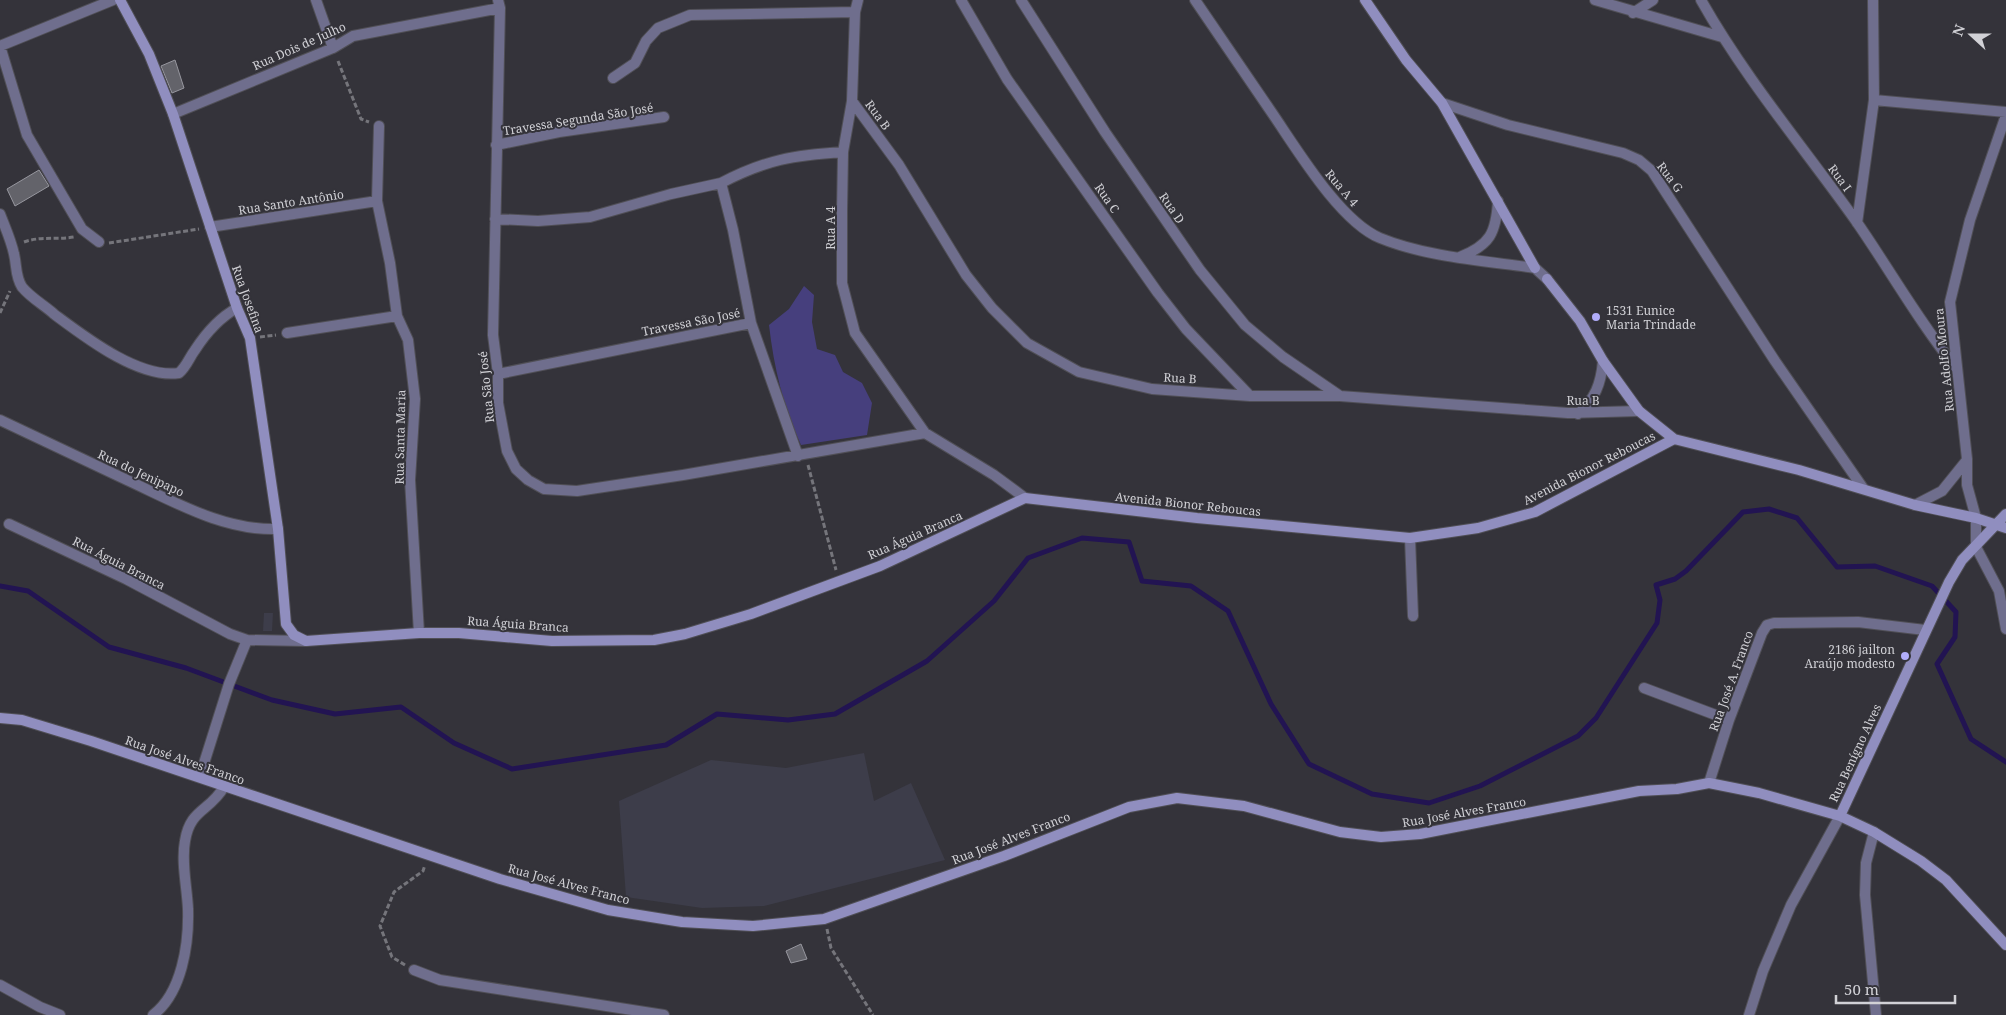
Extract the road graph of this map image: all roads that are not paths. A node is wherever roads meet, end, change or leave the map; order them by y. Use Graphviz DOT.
graph roads {
  1 [pos="113,0"];
  2 [pos="120,0"];
  3 [pos="316,0"];
  4 [pos="858,0"];
  5 [pos="961,0"];
  6 [pos="1021,0"];
  7 [pos="1195,0"];
  8 [pos="1365,0"];
  9 [pos="1594,0"];
  10 [pos="1653,0"];
  11 [pos="1701,0"];
  12 [pos="1873,0"];
  13 [pos="499,4"];
  14 [pos="854,12"];
  15 [pos="1633,13"];
  16 [pos="1722,37"];
  17 [pos="0,46"];
  18 [pos="333,48"];
  19 [pos="613,78"];
  20 [pos="1874,100"];
  21 [pos="852,101"];
  22 [pos="1442,103"];
  23 [pos="173,114"];
  24 [pos="2006,114"];
  25 [pos="664,117"];
  26 [pos="379,126"];
  27 [pos="496,145"];
  28 [pos="843,152"];
  29 [pos="721,183"];
  30 [pos="377,201"];
  31 [pos="1498,201"];
  32 [pos="0,214"];
  33 [pos="495,219"];
  34 [pos="1857,223"];
  35 [pos="210,227"];
  36 [pos="99,242"];
  37 [pos="1459,257"];
  38 [pos="1536,268"];
  39 [pos="1547,279"];
  40 [pos="237,308"];
  41 [pos="397,316"];
  42 [pos="751,323"];
  43 [pos="287,333"];
  44 [pos="1603,361"];
  45 [pos="1958,370"];
  46 [pos="498,374"];
  47 [pos="1250,396"];
  48 [pos="1340,396"];
  49 [pos="1639,411"];
  50 [pos="1578,414"];
  51 [pos="0,420"];
  52 [pos="925,433"];
  53 [pos="1674,440"];
  54 [pos="801,455"];
  55 [pos="1967,459"];
  56 [pos="1863,488"];
  57 [pos="1025,498"];
  58 [pos="1915,505"];
  59 [pos="2006,514"];
  60 [pos="1976,518"];
  61 [pos="9,524"];
  62 [pos="1996,525"];
  63 [pos="2006,528"];
  64 [pos="278,529"];
  65 [pos="1410,538"];
  66 [pos="1976,547"];
  67 [pos="1412,616"];
  68 [pos="1925,630"];
  69 [pos="2006,630"];
  70 [pos="419,633"];
  71 [pos="247,640"];
  72 [pos="306,640"];
  73 [pos="1644,688"];
  74 [pos="0,718"];
  75 [pos="1729,720"];
  76 [pos="200,776"];
  77 [pos="1709,783"];
  78 [pos="224,787"];
  79 [pos="1840,816"];
  80 [pos="1874,832"];
  81 [pos="2006,944"];
  82 [pos="414,970"];
  83 [pos="0,985"];
  84 [pos="60,1015"];
  85 [pos="153,1015"];
  86 [pos="664,1015"];
  87 [pos="1749,1015"];
  88 [pos="1876,1015"];
  1 -- 17 [label="street"];
  2 -- 23 [label="main road, Rua Josefina"];
  3 -- 18 [label="street"];
  4 -- 14 [label="street, Rua A 4"];
  5 -- 47 [label="street, Rua C"];
  6 -- 48 [label="street, Rua D"];
  7 -- 37 [label="street, Rua A 4"];
  8 -- 22 [label="main road"];
  9 -- 15 [label="street"];
  10 -- 15 [label="street"];
  11 -- 16 [label="street, Rua I"];
  12 -- 20 [label="street"];
  13 -- 18 [label="street, Rua Dois de Julho"];
  13 -- 27 [label="street, Rua São José"];
  14 -- 19 [label="street"];
  14 -- 21 [label="street, Rua A 4"];
  15 -- 16 [label="street"];
  16 -- 34 [label="street, Rua I"];
  17 -- 36 [label="street"];
  18 -- 23 [label="street, Rua Dois de Julho"];
  20 -- 24 [label="street"];
  20 -- 34 [label="street"];
  21 -- 28 [label="street, Rua A 4"];
  21 -- 47 [label="street, Rua B"];
  22 -- 31 [label="main road"];
  22 -- 56 [label="street, Rua G"];
  23 -- 35 [label="main road, Rua Josefina"];
  24 -- 45 [label="street, Rua Adolfo Moura"];
  25 -- 27 [label="street, Travessa Segunda São José"];
  26 -- 30 [label="street, Rua Santa Maria"];
  27 -- 33 [label="street, Rua São José"];
  28 -- 29 [label="street"];
  28 -- 52 [label="street, Rua A 4"];
  29 -- 33 [label="street"];
  29 -- 42 [label="street"];
  30 -- 35 [label="street, Rua Santo Antônio"];
  30 -- 41 [label="street, Rua Santa Maria"];
  31 -- 37 [label="street"];
  31 -- 38 [label="main road"];
  32 -- 40 [label="street"];
  33 -- 46 [label="street, Rua São José"];
  34 -- 45 [label="street, Rua I"];
  35 -- 40 [label="main road, Rua Josefina"];
  37 -- 38 [label="street, Rua A 4"];
  38 -- 39 [label="street"];
  39 -- 44 [label="main road"];
  40 -- 64 [label="main road, Rua Josefina"];
  41 -- 43 [label="street"];
  41 -- 70 [label="street, Rua Santa Maria"];
  42 -- 46 [label="street, Travessa São José"];
  42 -- 54 [label="street, Travessa São José"];
  44 -- 49 [label="main road"];
  44 -- 50 [label="street"];
  45 -- 55 [label="street, Rua Adolfo Moura"];
  46 -- 54 [label="street, Rua São José"];
  47 -- 48 [label="street, Rua B"];
  48 -- 50 [label="street, Rua B"];
  49 -- 50 [label="street, Rua B"];
  49 -- 53 [label="main road"];
  51 -- 64 [label="street, Rua do Jenipapo"];
  52 -- 54 [label="street, Rua São José"];
  52 -- 57 [label="street"];
  53 -- 56 [label="main road, Avenida Bionor Reboucas"];
  53 -- 65 [label="main road, Avenida Bionor Reboucas"];
  55 -- 58 [label="street"];
  55 -- 60 [label="street, Rua Adolfo Moura"];
  56 -- 58 [label="main road, Avenida Bionor Reboucas"];
  57 -- 65 [label="main road, Avenida Bionor Reboucas"];
  57 -- 70 [label="main road, Rua Águia Branca"];
  58 -- 60 [label="main road, Avenida Bionor Reboucas"];
  59 -- 62 [label="main road, Rua Benígno Alves"];
  60 -- 62 [label="main road, Avenida Bionor Reboucas"];
  60 -- 66 [label="street, Rua Adolfo Moura"];
  61 -- 71 [label="street, Rua Águia Branca"];
  62 -- 63 [label="main road, Avenida Bionor Reboucas"];
  62 -- 66 [label="main road, Rua Benígno Alves"];
  64 -- 72 [label="main road, Rua Josefina"];
  65 -- 67 [label="street"];
  66 -- 68 [label="main road, Rua Benígno Alves"];
  66 -- 69 [label="street"];
  68 -- 75 [label="street, Rua José A. Franco"];
  68 -- 79 [label="main road, Rua Benígno Alves"];
  70 -- 72 [label="main road, Rua Águia Branca"];
  71 -- 72 [label="street, Rua Águia Branca"];
  71 -- 76 [label="street"];
  73 -- 75 [label="street"];
  74 -- 76 [label="main road, Rua José Alves Franco"];
  75 -- 77 [label="street, Rua José A. Franco"];
  76 -- 78 [label="main road, Rua José Alves Franco"];
  77 -- 78 [label="main road, Rua José Alves Franco"];
  77 -- 79 [label="main road, Rua José Alves Franco"];
  78 -- 85 [label="street"];
  79 -- 80 [label="main road, Rua José Alves Franco"];
  79 -- 87 [label="street, Rua Benígno Alves"];
  80 -- 81 [label="main road, Rua José Alves Franco"];
  80 -- 88 [label="street"];
  82 -- 86 [label="street"];
  83 -- 84 [label="street"];
}
